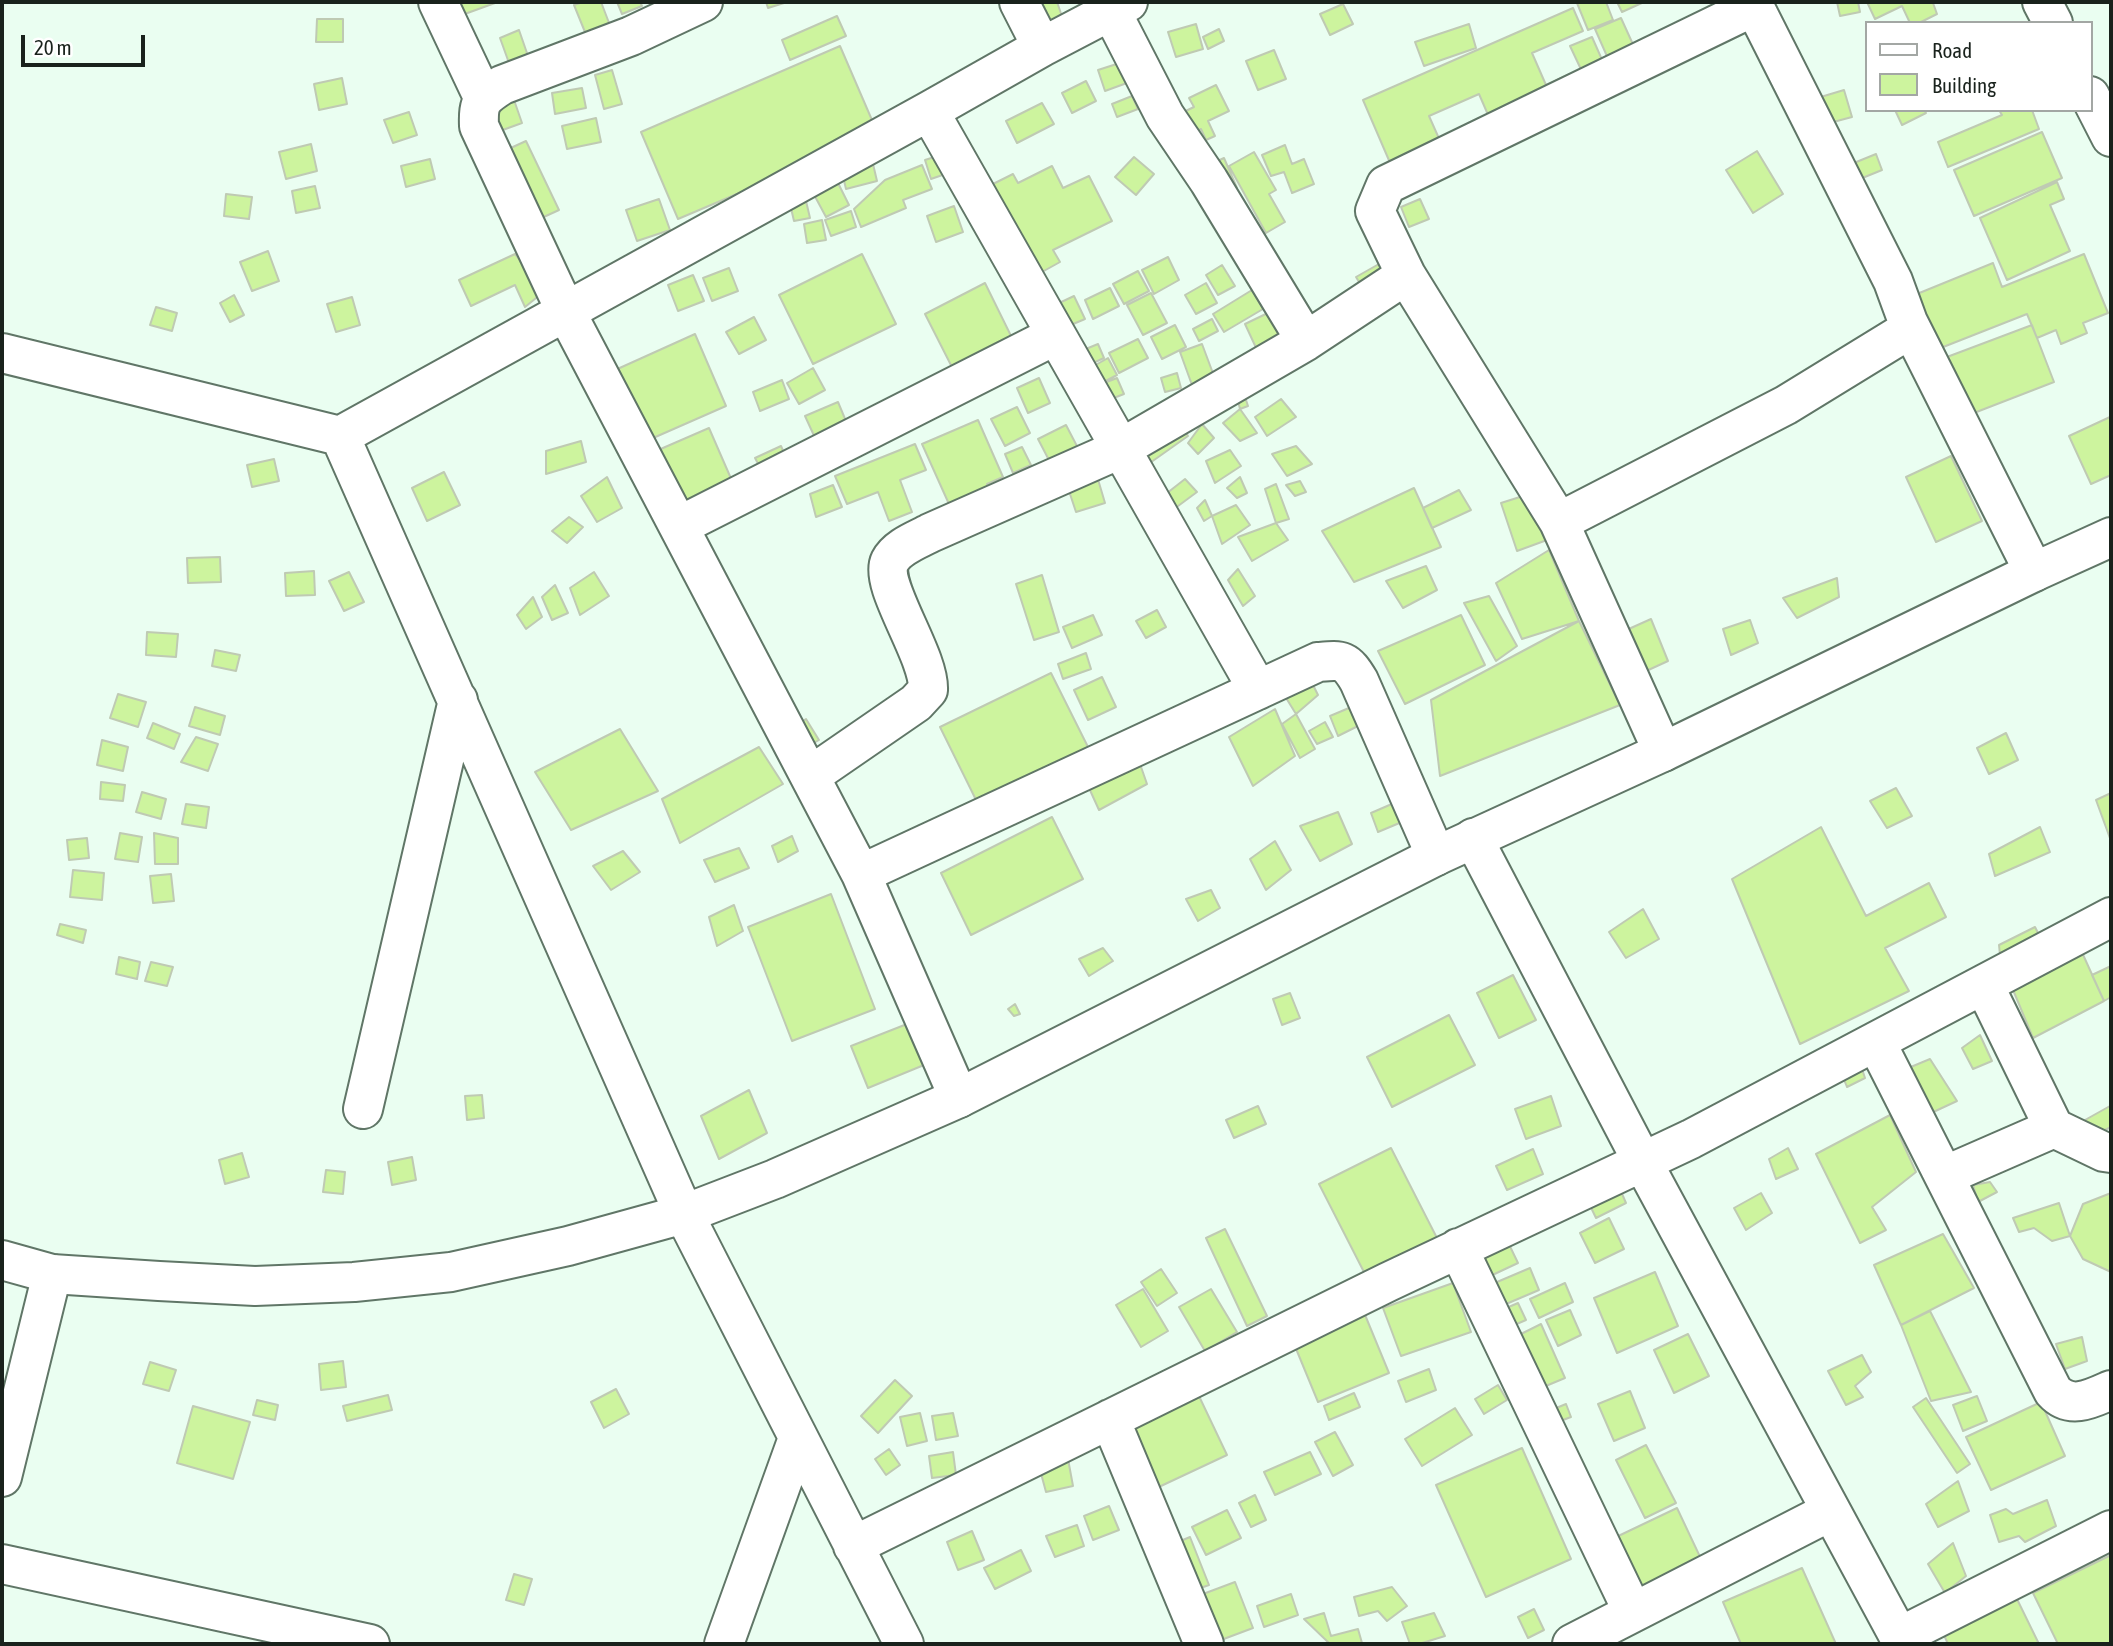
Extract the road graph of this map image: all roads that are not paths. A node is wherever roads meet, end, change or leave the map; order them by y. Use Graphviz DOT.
graph roads {
  1 [pos="438,2"];
  2 [pos="1019,2"];
  3 [pos="2042,2"];
  4 [pos="693,4"];
  5 [pos="1754,4"];
  6 [pos="1120,6"];
  7 [pos="2052,21"];
  8 [pos="1042,47"];
  9 [pos="484,97"];
  10 [pos="2092,100"];
  11 [pos="929,111"];
  12 [pos="2111,136"];
  13 [pos="1406,275"];
  14 [pos="566,312"];
  15 [pos="1908,322"];
  16 [pos="1056,335"];
  17 [pos="1306,341"];
  18 [pos="2,354"];
  19 [pos="340,436"];
  20 [pos="1120,449"];
  21 [pos="1559,522"];
  22 [pos="678,526"];
  23 [pos="2111,537"];
  24 [pos="2034,572"];
  25 [pos="1258,690"];
  26 [pos="457,700"];
  27 [pos="1663,752"];
  28 [pos="810,776"];
  29 [pos="1473,838"];
  30 [pos="1436,856"];
  31 [pos="862,874"];
  32 [pos="2111,917"];
  33 [pos="1984,985"];
  34 [pos="1876,1042"];
  35 [pos="959,1098"];
  36 [pos="363,1109"];
  37 [pos="2054,1128"];
  38 [pos="2111,1153"];
  39 [pos="1643,1161"];
  40 [pos="1944,1176"];
  41 [pos="684,1214"];
  42 [pos="1458,1248"];
  43 [pos="2,1260"];
  44 [pos="52,1273"];
  45 [pos="2111,1390"];
  46 [pos="1110,1419"];
  47 [pos="798,1438"];
  48 [pos="2,1477"];
  49 [pos="1831,1511"];
  50 [pos="2111,1530"];
  51 [pos="853,1546"];
  52 [pos="2,1564"];
  53 [pos="1633,1612"];
  54 [pos="1901,1641"];
  55 [pos="370,1644"];
  56 [pos="724,1644"];
  57 [pos="904,1644"];
  58 [pos="1204,1644"];
  59 [pos="1572,1644"];
  1 -- 9 [label="street"];
  2 -- 8 [label="street"];
  3 -- 7 [label="street"];
  4 -- 9 [label="street"];
  5 -- 13 [label="street"];
  5 -- 15 [label="street"];
  6 -- 8 [label="street"];
  6 -- 17 [label="street"];
  8 -- 11 [label="street"];
  9 -- 14 [label="street"];
  10 -- 12 [label="street"];
  11 -- 14 [label="street"];
  11 -- 16 [label="street"];
  13 -- 17 [label="street"];
  13 -- 21 [label="street"];
  14 -- 19 [label="street"];
  14 -- 22 [label="street"];
  15 -- 21 [label="street"];
  15 -- 24 [label="street"];
  16 -- 20 [label="street"];
  16 -- 22 [label="street"];
  17 -- 20 [label="street"];
  18 -- 19 [label="street"];
  19 -- 26 [label="street"];
  20 -- 25 [label="street"];
  20 -- 28 [label="street"];
  21 -- 27 [label="street"];
  22 -- 28 [label="street"];
  23 -- 24 [label="street"];
  24 -- 27 [label="street"];
  25 -- 30 [label="street"];
  25 -- 31 [label="street"];
  26 -- 36 [label="street"];
  26 -- 41 [label="street"];
  27 -- 29 [label="street"];
  28 -- 31 [label="street"];
  29 -- 30 [label="street"];
  29 -- 39 [label="street"];
  30 -- 35 [label="street"];
  31 -- 35 [label="street"];
  32 -- 33 [label="street"];
  33 -- 34 [label="street"];
  33 -- 37 [label="street"];
  34 -- 39 [label="street"];
  34 -- 40 [label="street"];
  35 -- 41 [label="street"];
  37 -- 38 [label="street"];
  37 -- 40 [label="street"];
  39 -- 42 [label="street"];
  39 -- 49 [label="street"];
  40 -- 45 [label="street"];
  41 -- 44 [label="street"];
  41 -- 47 [label="street"];
  42 -- 46 [label="street"];
  42 -- 53 [label="street"];
  43 -- 44 [label="street"];
  44 -- 48 [label="street"];
  46 -- 51 [label="street"];
  46 -- 58 [label="street"];
  47 -- 51 [label="street"];
  47 -- 56 [label="street"];
  49 -- 53 [label="street"];
  49 -- 54 [label="street"];
  50 -- 54 [label="street"];
  51 -- 57 [label="street"];
  52 -- 55 [label="street"];
  53 -- 59 [label="street"];
}
